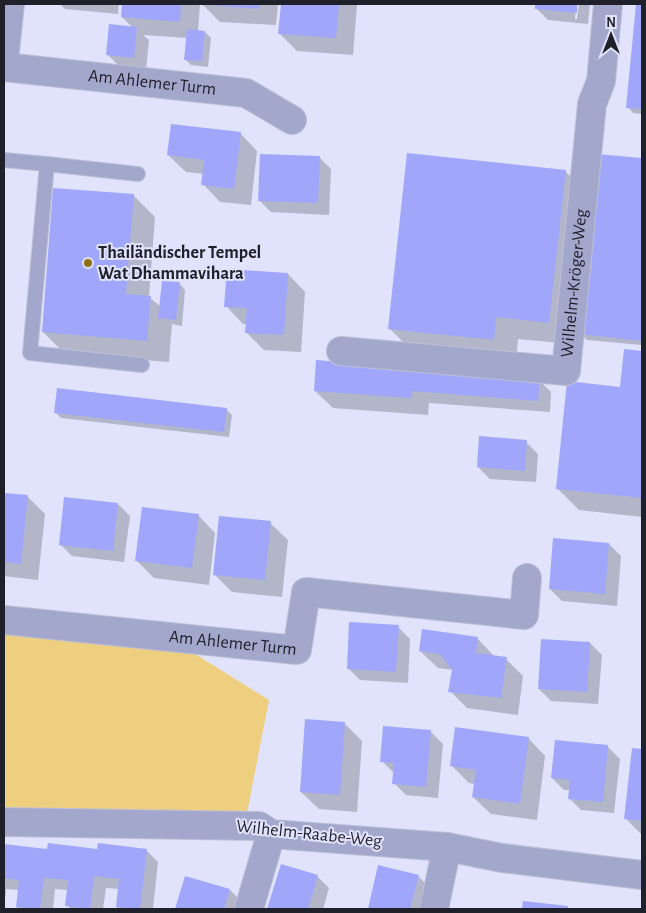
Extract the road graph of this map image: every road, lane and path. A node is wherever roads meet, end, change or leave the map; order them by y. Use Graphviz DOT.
graph roads {
  1 [pos="10,4"];
  2 [pos="608,4"];
  3 [pos="4,61"];
  4 [pos="4,67"];
  5 [pos="292,120"];
  6 [pos="4,160"];
  7 [pos="47,164"];
  8 [pos="138,174"];
  9 [pos="341,351"];
  10 [pos="142,365"];
  11 [pos="527,578"];
  12 [pos="4,620"];
  13 [pos="4,822"];
  14 [pos="271,834"];
  15 [pos="447,847"];
  16 [pos="642,875"];
  17 [pos="250,909"];
  18 [pos="434,909"];
  1 -- 3 [label="street"];
  2 -- 9 [label="street, Wilhelm-Kröger-Weg"];
  4 -- 5 [label="street, Am Ahlemer Turm"];
  6 -- 7 [label="lane"];
  7 -- 8 [label="lane"];
  7 -- 10 [label="lane"];
  11 -- 12 [label="street, Am Ahlemer Turm"];
  13 -- 14 [label="street, Wilhelm-Raabe-Weg"];
  14 -- 15 [label="street, Wilhelm-Raabe-Weg"];
  14 -- 17 [label="street"];
  15 -- 16 [label="street, Wilhelm-Raabe-Weg"];
  15 -- 18 [label="street"];
}
